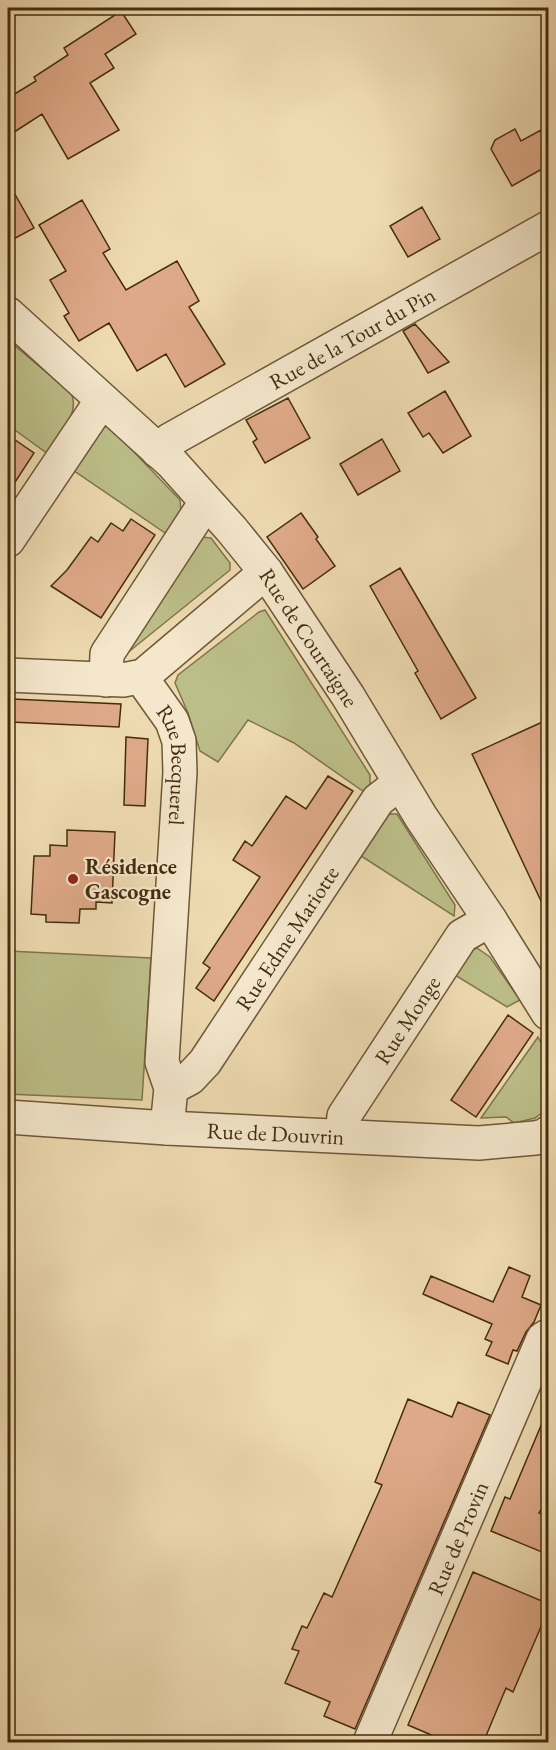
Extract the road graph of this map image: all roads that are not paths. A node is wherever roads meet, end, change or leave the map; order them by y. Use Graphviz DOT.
graph roads {
  1 [pos="549,228"];
  2 [pos="8,314"];
  3 [pos="102,400"];
  4 [pos="158,451"];
  5 [pos="206,501"];
  6 [pos="8,540"];
  7 [pos="266,572"];
  8 [pos="8,675"];
  9 [pos="143,676"];
  10 [pos="106,680"];
  11 [pos="400,783"];
  12 [pos="490,920"];
  13 [pos="549,1013"];
  14 [pos="171,1088"];
  15 [pos="8,1117"];
  16 [pos="167,1128"];
  17 [pos="547,1134"];
  18 [pos="342,1135"];
  19 [pos="549,1336"];
  20 [pos="370,1743"];
  1 -- 4 [label="street, Rue de la Tour du Pin"];
  2 -- 3 [label="street, Rue de Courtaigne"];
  3 -- 4 [label="street, Rue de Courtaigne"];
  3 -- 6 [label="street"];
  4 -- 5 [label="street, Rue de Courtaigne"];
  5 -- 7 [label="street, Rue de Courtaigne"];
  5 -- 10 [label="street"];
  7 -- 9 [label="street, Rue Becquerel"];
  7 -- 11 [label="street, Rue de Courtaigne"];
  8 -- 10 [label="street"];
  9 -- 10 [label="street"];
  9 -- 14 [label="street, Rue Becquerel"];
  11 -- 12 [label="street, Rue de Courtaigne"];
  11 -- 14 [label="street, Rue Edme Mariotte"];
  12 -- 13 [label="street, Rue de Courtaigne"];
  12 -- 18 [label="street, Rue Monge"];
  14 -- 16 [label="street, Rue Becquerel"];
  15 -- 16 [label="street, Rue de Douvrin"];
  16 -- 18 [label="street, Rue de Douvrin"];
  17 -- 18 [label="street, Rue de Douvrin"];
  19 -- 20 [label="street, Rue de Provin"];
}
